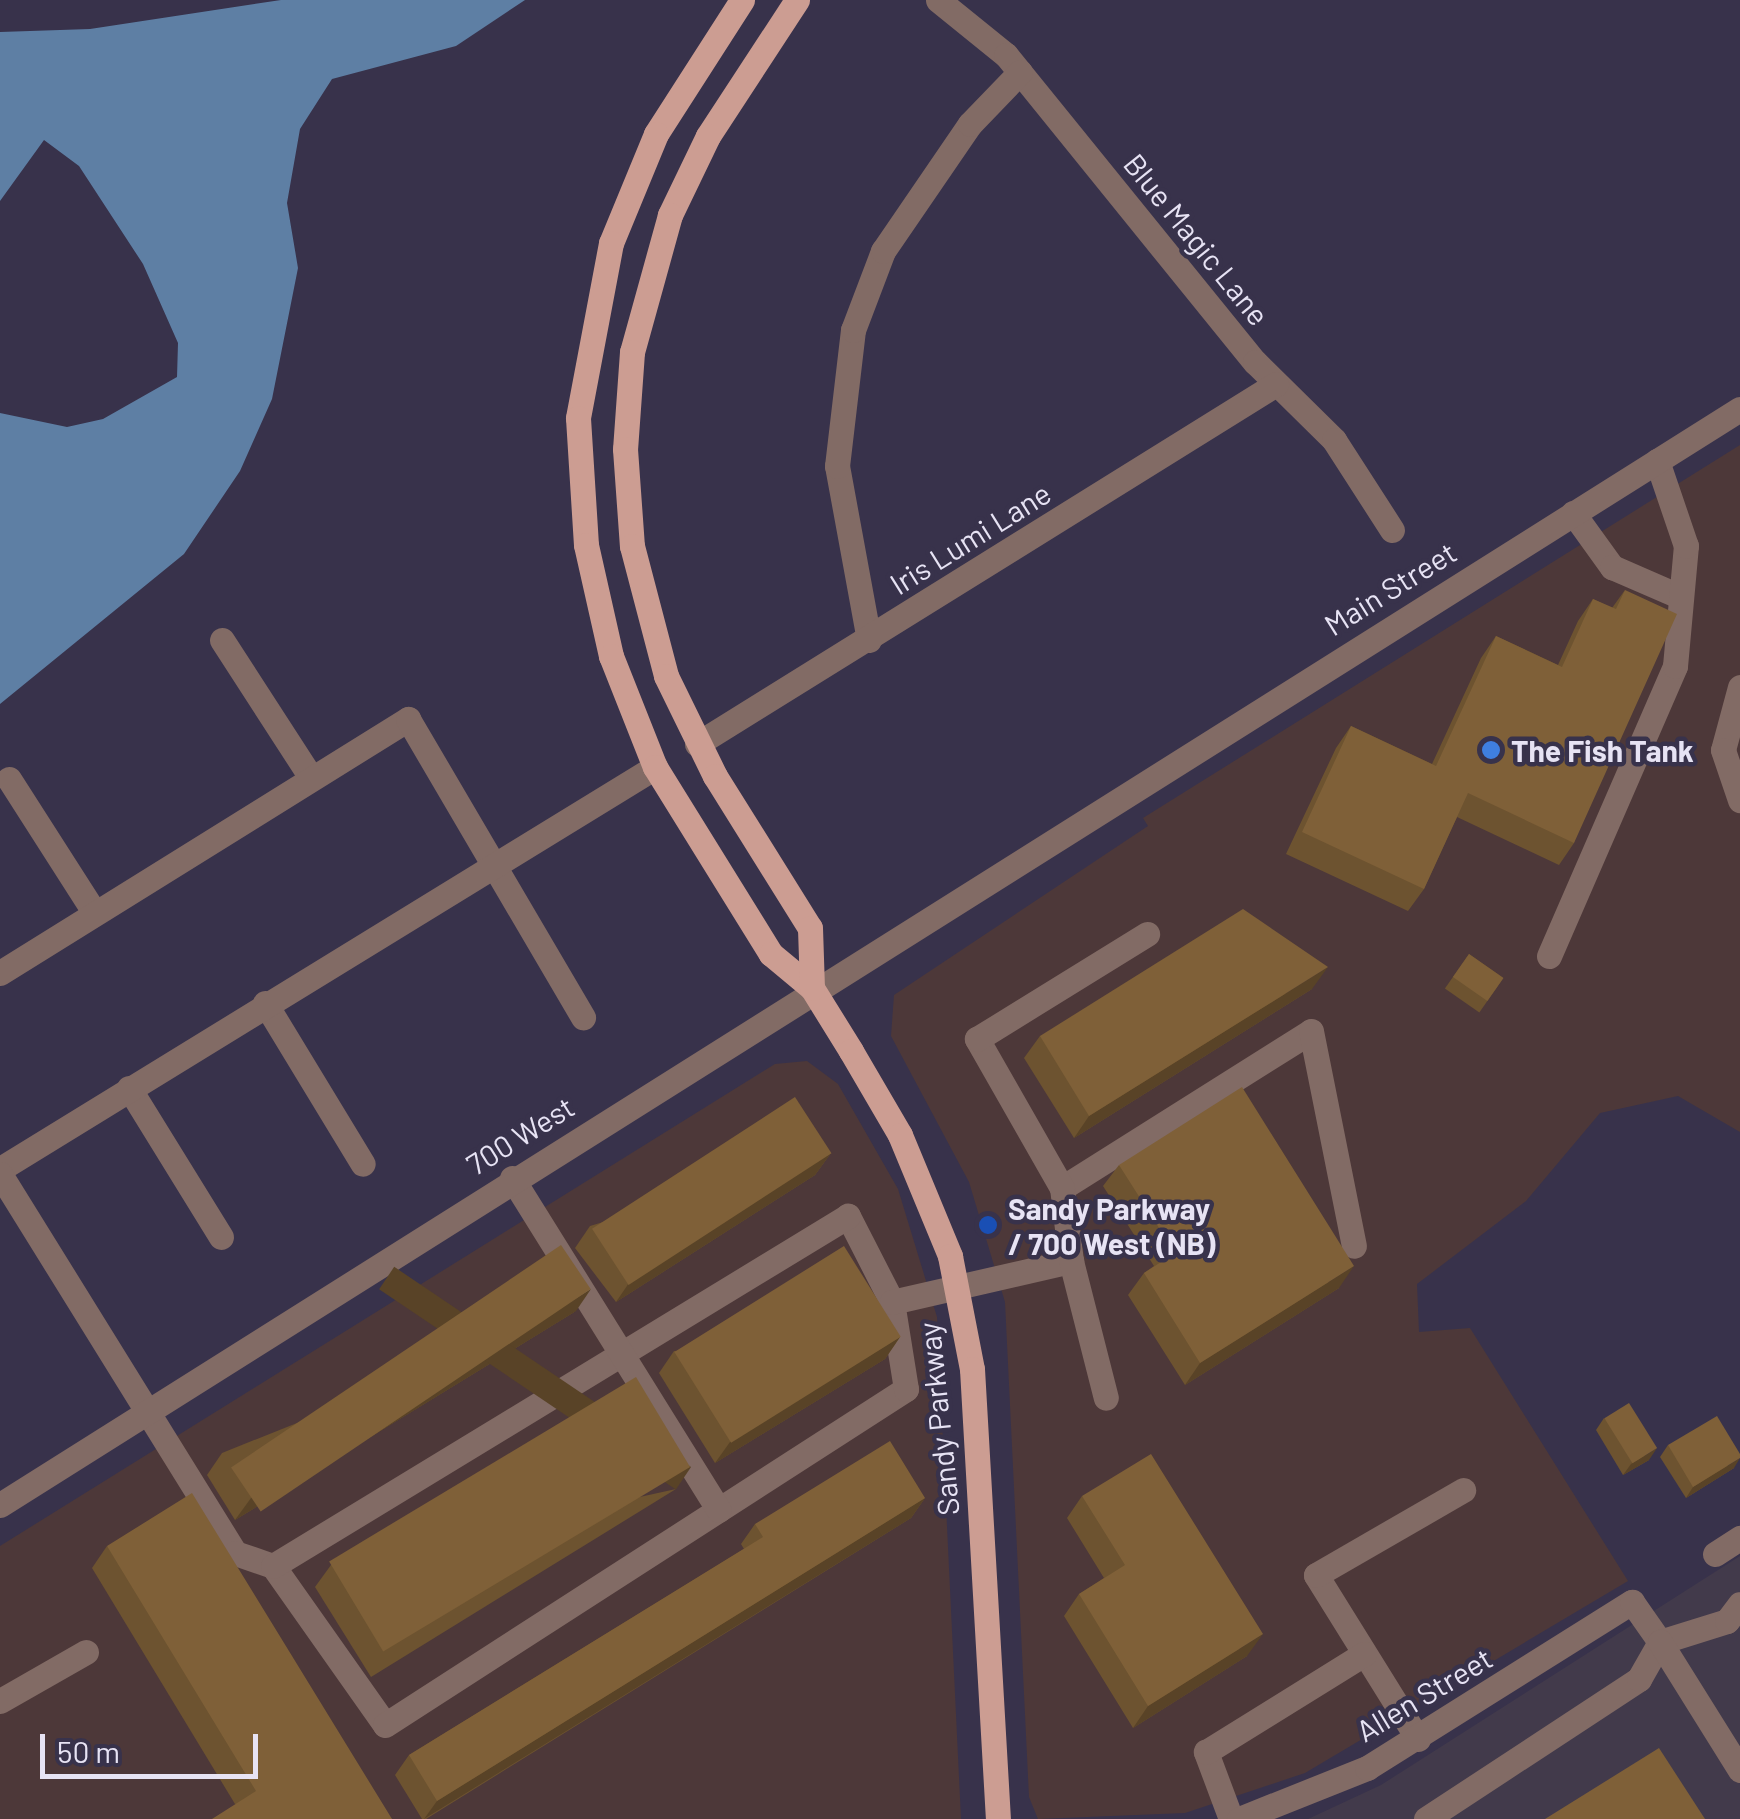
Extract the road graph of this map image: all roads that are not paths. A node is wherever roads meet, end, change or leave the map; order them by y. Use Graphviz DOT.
graph roads {
  1 [pos="742,0"];
  2 [pos="797,0"];
  3 [pos="938,0"];
  4 [pos="1020,72"];
  5 [pos="1276,384"];
  6 [pos="1740,409"];
  7 [pos="1657,461"];
  8 [pos="1573,513"];
  9 [pos="1392,530"];
  10 [pos="1681,596"];
  11 [pos="222,640"];
  12 [pos="869,640"];
  13 [pos="1740,687"];
  14 [pos="697,744"];
  15 [pos="655,767"];
  16 [pos="310,776"];
  17 [pos="9,778"];
  18 [pos="1740,800"];
  19 [pos="1074,822"];
  20 [pos="494,860"];
  21 [pos="94,912"];
  22 [pos="1146,934"];
  23 [pos="1549,956"];
  24 [pos="0,972"];
  25 [pos="812,988"];
  26 [pos="265,1002"];
  27 [pos="583,1017"];
  28 [pos="129,1088"];
  29 [pos="363,1164"];
  30 [pos="0,1171"];
  31 [pos="512,1178"];
  32 [pos="1062,1188"];
  33 [pos="221,1237"];
  34 [pos="1354,1246"];
  35 [pos="1071,1261"];
  36 [pos="956,1288"];
  37 [pos="892,1302"];
  38 [pos="622,1353"];
  39 [pos="1106,1398"];
  40 [pos="148,1411"];
  41 [pos="1463,1490"];
  42 [pos="0,1505"];
  43 [pos="719,1510"];
  44 [pos="1740,1538"];
  45 [pos="1714,1554"];
  46 [pos="273,1566"];
  47 [pos="1736,1622"];
  48 [pos="1660,1642"];
  49 [pos="86,1652"];
  50 [pos="1364,1654"];
  51 [pos="0,1701"];
  52 [pos="1418,1739"];
  53 [pos="1740,1770"];
  54 [pos="1254,1817"];
  55 [pos="998,1819"];
  56 [pos="1231,1819"];
  57 [pos="1426,1819"];
  1 -- 15 [label="main road"];
  2 -- 14 [label="main road"];
  3 -- 4 [label="street, Blue Magic Lane"];
  4 -- 5 [label="street, Blue Magic Lane"];
  4 -- 12 [label="street"];
  5 -- 9 [label="street, Blue Magic Lane"];
  5 -- 12 [label="street, Iris Lumi Lane"];
  6 -- 7 [label="street, Main Street"];
  7 -- 8 [label="street, Main Street"];
  7 -- 10 [label="street"];
  8 -- 10 [label="street"];
  8 -- 19 [label="street, Main Street"];
  10 -- 23 [label="street"];
  11 -- 16 [label="street"];
  12 -- 14 [label="street, Iris Lumi Lane"];
  13 -- 18 [label="street"];
  14 -- 25 [label="main road"];
  15 -- 20 [label="street"];
  15 -- 25 [label="main road"];
  16 -- 20 [label="street"];
  16 -- 21 [label="street"];
  17 -- 21 [label="street"];
  19 -- 25 [label="street, 700 West"];
  20 -- 26 [label="street"];
  20 -- 27 [label="street"];
  21 -- 24 [label="street"];
  22 -- 32 [label="street"];
  25 -- 31 [label="street, 700 West"];
  25 -- 36 [label="main road, Sandy Parkway"];
  26 -- 28 [label="street"];
  26 -- 29 [label="street"];
  28 -- 30 [label="street"];
  28 -- 33 [label="street"];
  30 -- 40 [label="street"];
  31 -- 38 [label="street"];
  31 -- 40 [label="street, 700 West"];
  32 -- 34 [label="street"];
  32 -- 35 [label="street"];
  35 -- 36 [label="street"];
  35 -- 39 [label="street"];
  36 -- 37 [label="street"];
  36 -- 55 [label="main road, Sandy Parkway"];
  37 -- 38 [label="street"];
  37 -- 43 [label="street"];
  38 -- 43 [label="street"];
  38 -- 46 [label="street"];
  40 -- 42 [label="street, 700 West"];
  40 -- 46 [label="street"];
  41 -- 50 [label="street"];
  43 -- 46 [label="street"];
  44 -- 45 [label="street"];
  47 -- 48 [label="street"];
  48 -- 52 [label="street, Allen Street"];
  48 -- 53 [label="street"];
  48 -- 57 [label="street"];
  49 -- 51 [label="street"];
  50 -- 52 [label="street"];
  50 -- 56 [label="street"];
  52 -- 54 [label="street, Allen Street"];
}
